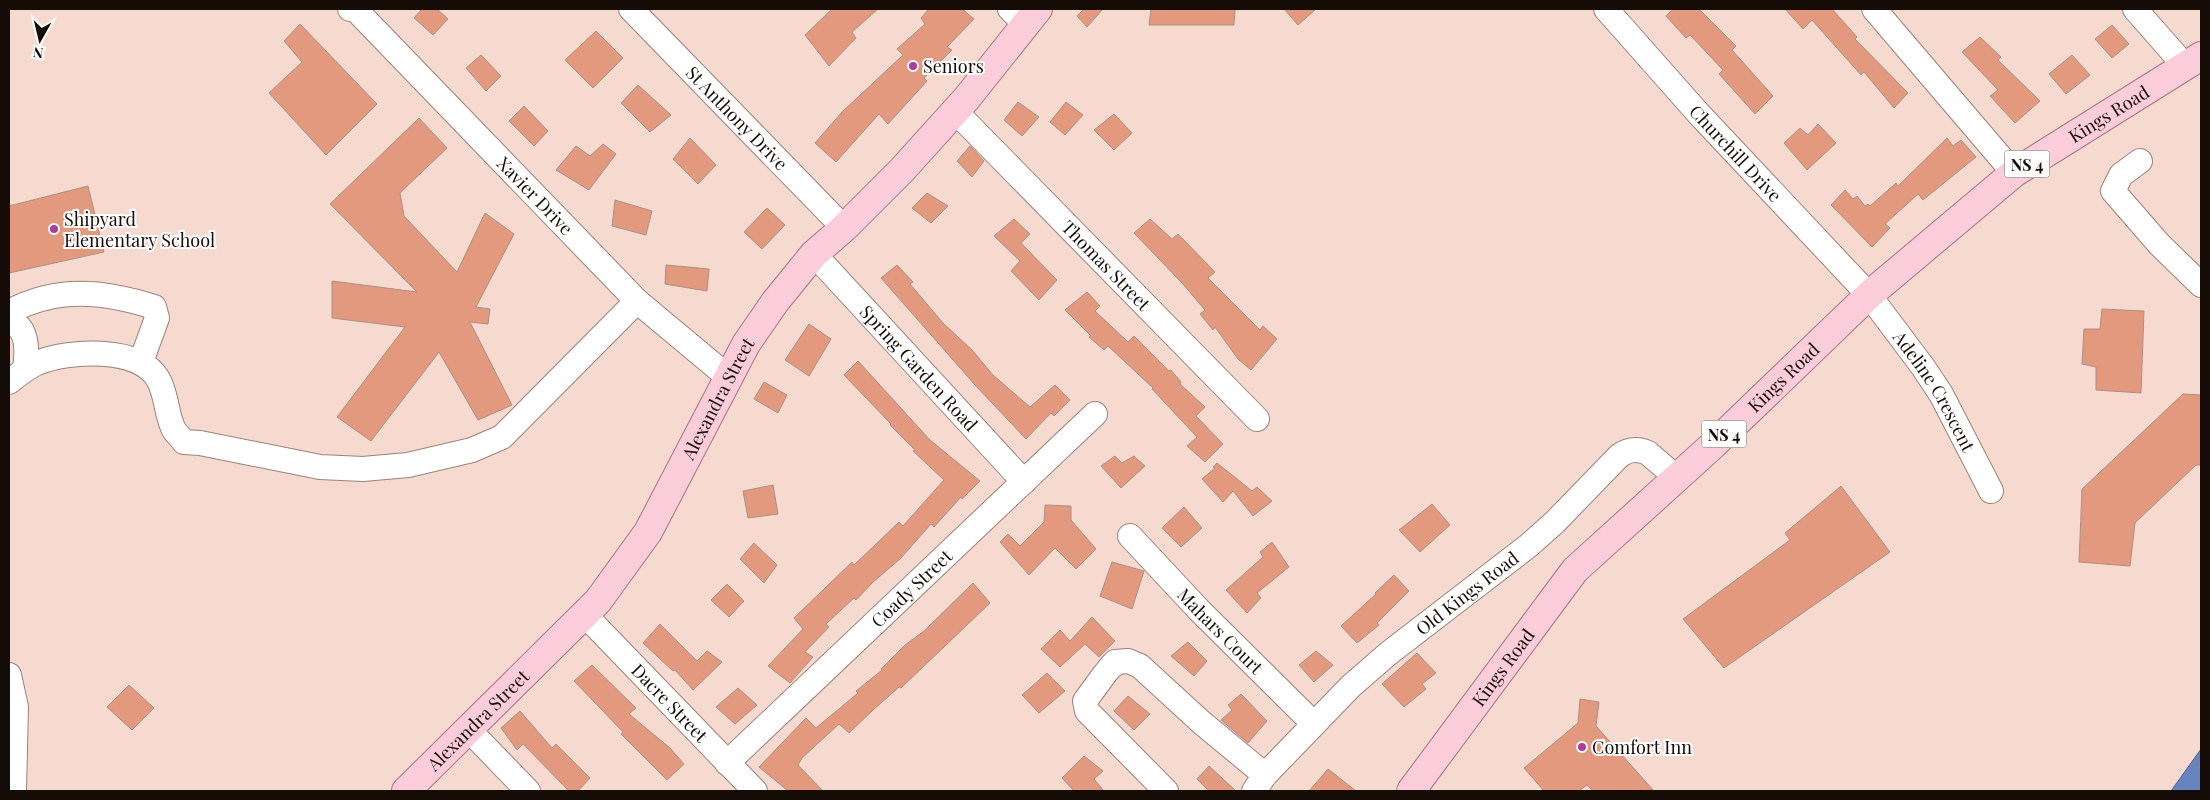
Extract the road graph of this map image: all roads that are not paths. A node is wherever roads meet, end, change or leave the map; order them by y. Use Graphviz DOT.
graph roads {
  1 [pos="350,9"];
  2 [pos="631,9"];
  3 [pos="1874,9"];
  4 [pos="2135,9"];
  5 [pos="1025,14"];
  6 [pos="1620,14"];
  7 [pos="2193,61"];
  8 [pos="955,111"];
  9 [pos="2140,162"];
  10 [pos="2014,172"];
  11 [pos="844,228"];
  12 [pos="814,254"];
  13 [pos="2201,285"];
  14 [pos="1869,295"];
  15 [pos="637,301"];
  16 [pos="9,312"];
  17 [pos="9,322"];
  18 [pos="141,362"];
  19 [pos="17,376"];
  20 [pos="728,377"];
  21 [pos="1095,414"];
  22 [pos="1256,419"];
  23 [pos="1677,478"];
  24 [pos="1024,482"];
  25 [pos="1991,491"];
  26 [pos="1130,536"];
  27 [pos="585,615"];
  28 [pos="9,676"];
  29 [pos="1314,724"];
  30 [pos="469,730"];
  31 [pos="727,763"];
  32 [pos="1260,783"];
  33 [pos="14,791"];
  34 [pos="406,791"];
  35 [pos="528,791"];
  36 [pos="755,791"];
  37 [pos="1166,791"];
  38 [pos="1412,791"];
  1 -- 15 [label="street, Xavier Drive"];
  2 -- 11 [label="street, St Anthony Drive"];
  3 -- 10 [label="street"];
  4 -- 7 [label="street"];
  5 -- 8 [label="main road, Alexandra Street"];
  6 -- 14 [label="street, Churchill Drive"];
  7 -- 10 [label="main road, Kings Road / NS 4"];
  8 -- 11 [label="main road, Alexandra Street"];
  8 -- 22 [label="street, Thomas Street"];
  9 -- 13 [label="street"];
  10 -- 14 [label="main road, Kings Road / NS 4"];
  11 -- 12 [label="main road, Alexandra Street"];
  12 -- 20 [label="main road, Alexandra Street"];
  12 -- 24 [label="street, Spring Garden Road"];
  14 -- 23 [label="main road, Kings Road / NS 4"];
  14 -- 25 [label="street, Adeline Crescent"];
  15 -- 18 [label="street"];
  15 -- 20 [label="street, Xavier Drive"];
  16 -- 18 [label="street"];
  17 -- 19 [label="street"];
  18 -- 19 [label="street"];
  20 -- 27 [label="main road, Alexandra Street"];
  21 -- 24 [label="street, Coady Street"];
  23 -- 29 [label="street, Old Kings Road"];
  23 -- 38 [label="main road, Kings Road / NS 4"];
  24 -- 31 [label="street, Coady Street"];
  26 -- 29 [label="street, Mahars Court"];
  27 -- 30 [label="main road, Alexandra Street"];
  27 -- 31 [label="street, Dacre Street"];
  28 -- 33 [label="street"];
  29 -- 32 [label="street, Old Kings Road"];
  30 -- 34 [label="main road, Alexandra Street"];
  30 -- 35 [label="street"];
  31 -- 36 [label="street, Dacre Street"];
  32 -- 37 [label="street, Old Kings Road"];
}
